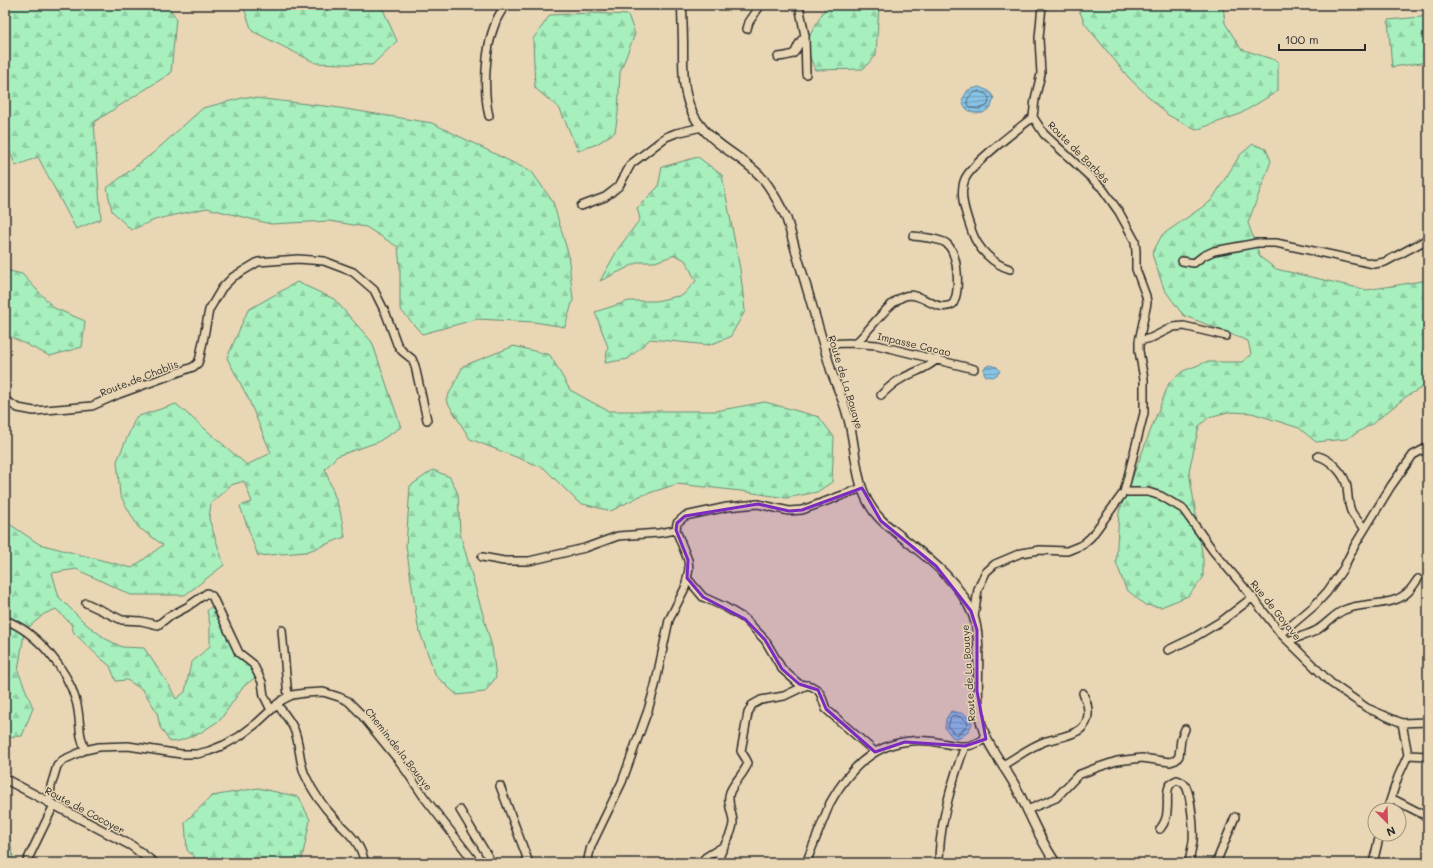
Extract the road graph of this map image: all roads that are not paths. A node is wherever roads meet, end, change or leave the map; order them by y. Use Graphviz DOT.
graph roads {
  1 [pos="505,5"];
  2 [pos="682,5"];
  3 [pos="760,5"];
  4 [pos="766,5"];
  5 [pos="799,5"];
  6 [pos="1042,5"];
  7 [pos="747,29"];
  8 [pos="804,36"];
  9 [pos="778,57"];
  10 [pos="806,74"];
  11 [pos="489,116"];
  12 [pos="1033,117"];
  13 [pos="702,128"];
  14 [pos="581,206"];
  15 [pos="913,236"];
  16 [pos="1428,239"];
  17 [pos="1182,261"];
  18 [pos="1010,269"];
  19 [pos="1226,336"];
  20 [pos="1139,341"];
  21 [pos="856,343"];
  22 [pos="824,344"];
  23 [pos="937,360"];
  24 [pos="974,369"];
  25 [pos="881,395"];
  26 [pos="5,400"];
  27 [pos="427,420"];
  28 [pos="1428,447"];
  29 [pos="1318,456"];
  30 [pos="862,488"];
  31 [pos="1124,492"];
  32 [pos="1365,528"];
  33 [pos="676,530"];
  34 [pos="482,557"];
  35 [pos="687,578"];
  36 [pos="1418,579"];
  37 [pos="1252,597"];
  38 [pos="86,602"];
  39 [pos="974,617"];
  40 [pos="5,620"];
  41 [pos="282,630"];
  42 [pos="1281,634"];
  43 [pos="1288,641"];
  44 [pos="1168,650"];
  45 [pos="807,685"];
  46 [pos="1083,693"];
  47 [pos="288,697"];
  48 [pos="278,704"];
  49 [pos="271,710"];
  50 [pos="1428,722"];
  51 [pos="1402,723"];
  52 [pos="1185,729"];
  53 [pos="986,739"];
  54 [pos="965,746"];
  55 [pos="85,750"];
  56 [pos="876,752"];
  57 [pos="1408,755"];
  58 [pos="1428,756"];
  59 [pos="1003,765"];
  60 [pos="5,779"];
  61 [pos="500,786"];
  62 [pos="1391,798"];
  63 [pos="1390,802"];
  64 [pos="51,804"];
  65 [pos="460,810"];
  66 [pos="1027,810"];
  67 [pos="1236,817"];
  68 [pos="1428,817"];
  69 [pos="1160,829"];
  70 [pos="1378,842"];
  71 [pos="724,846"];
  72 [pos="26,863"];
  73 [pos="154,863"];
  74 [pos="365,863"];
  75 [pos="475,863"];
  76 [pos="492,863"];
  77 [pos="529,863"];
  78 [pos="587,863"];
  79 [pos="700,863"];
  80 [pos="718,863"];
  81 [pos="806,863"];
  82 [pos="939,863"];
  83 [pos="1056,863"];
  84 [pos="1189,863"];
  85 [pos="1216,863"];
  86 [pos="1373,863"];
  1 -- 11 [label="street"];
  2 -- 13 [label="main road, Route de La Bouaye"];
  3 -- 4 [label="street"];
  3 -- 7 [label="street"];
  5 -- 8 [label="street"];
  6 -- 12 [label="street"];
  8 -- 9 [label="street"];
  8 -- 10 [label="street"];
  12 -- 18 [label="street"];
  12 -- 20 [label="street, Route de Barbès"];
  13 -- 14 [label="street"];
  13 -- 22 [label="main road, Route de La Bouaye"];
  15 -- 21 [label="street"];
  16 -- 17 [label="street"];
  19 -- 20 [label="street"];
  20 -- 31 [label="street, Route de Barbès"];
  21 -- 22 [label="street, Impasse Cacao"];
  21 -- 23 [label="street, Impasse Cacao"];
  22 -- 30 [label="main road, Route de La Bouaye"];
  23 -- 24 [label="street, Impasse Cacao"];
  23 -- 25 [label="street"];
  26 -- 27 [label="street, Route de Chablis"];
  28 -- 32 [label="street"];
  29 -- 32 [label="street"];
  30 -- 33 [label="street"];
  30 -- 39 [label="main road, Route de La Bouaye"];
  31 -- 37 [label="street, Rue de Goyave"];
  31 -- 39 [label="street, Route de Barbès"];
  32 -- 42 [label="street"];
  33 -- 34 [label="street"];
  33 -- 35 [label="street"];
  35 -- 45 [label="street"];
  35 -- 78 [label="street"];
  36 -- 43 [label="street"];
  37 -- 42 [label="street, Rue de Goyave"];
  37 -- 44 [label="street"];
  38 -- 49 [label="street"];
  39 -- 53 [label="main road, Route de La Bouaye"];
  40 -- 55 [label="street"];
  41 -- 47 [label="street"];
  42 -- 43 [label="street, Rue de Goyave"];
  43 -- 51 [label="street, Rue de Goyave"];
  45 -- 56 [label="street"];
  45 -- 71 [label="street"];
  46 -- 59 [label="street"];
  47 -- 48 [label="street, Chemin de la Bouaye"];
  47 -- 75 [label="street, Chemin de la Bouaye"];
  48 -- 49 [label="street, Chemin de la Bouaye"];
  48 -- 74 [label="street"];
  49 -- 55 [label="street, Chemin de la Bouaye"];
  50 -- 51 [label="street, Rue de Goyave"];
  51 -- 57 [label="street"];
  52 -- 66 [label="street"];
  53 -- 54 [label="street"];
  53 -- 59 [label="main road, Route de La Bouaye"];
  54 -- 56 [label="street"];
  54 -- 82 [label="street"];
  55 -- 64 [label="street, Chemin de la Bouaye"];
  56 -- 81 [label="street"];
  57 -- 58 [label="street"];
  57 -- 62 [label="street"];
  59 -- 66 [label="main road, Route de La Bouaye"];
  60 -- 64 [label="main road, Route de Cocoyer"];
  61 -- 77 [label="street"];
  62 -- 63 [label="street"];
  62 -- 68 [label="street"];
  64 -- 72 [label="street, Chemin de la Bouaye"];
  64 -- 73 [label="main road, Route de Cocoyer"];
  65 -- 76 [label="street"];
  66 -- 83 [label="main road, Route de La Bouaye"];
  67 -- 85 [label="street"];
  69 -- 84 [label="street"];
  70 -- 86 [label="street"];
  71 -- 79 [label="street"];
  71 -- 80 [label="street"];
}
